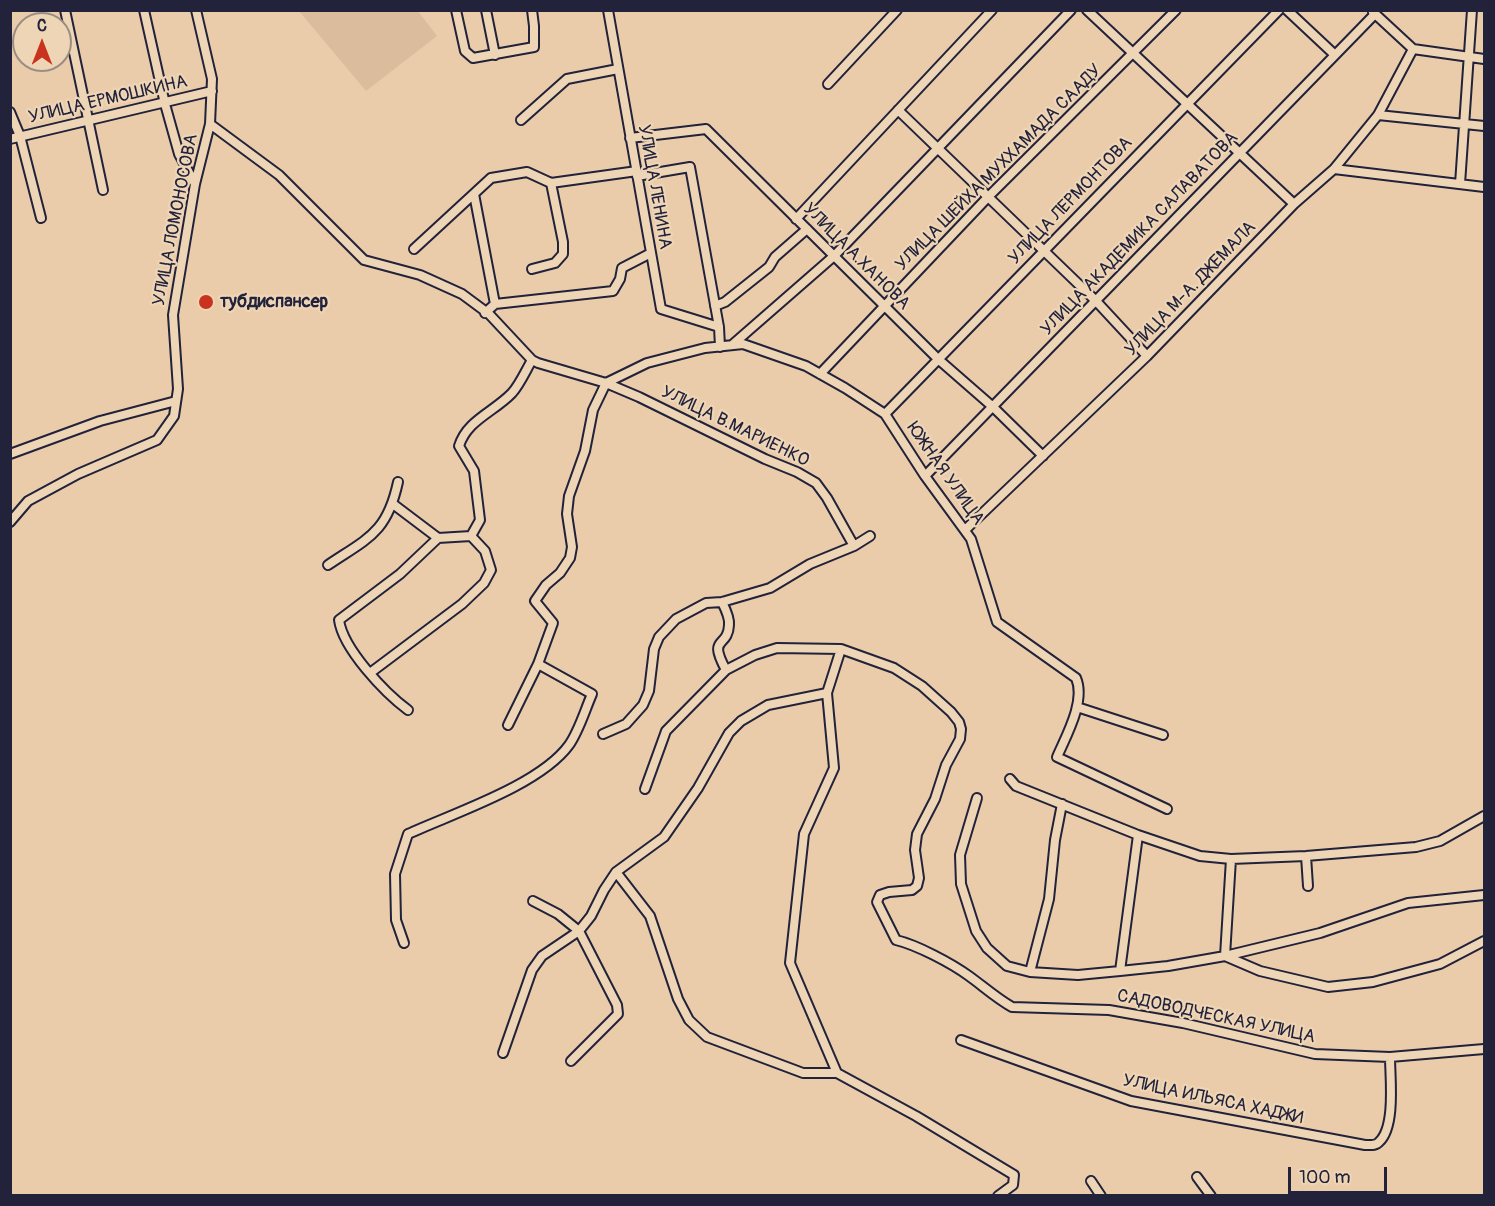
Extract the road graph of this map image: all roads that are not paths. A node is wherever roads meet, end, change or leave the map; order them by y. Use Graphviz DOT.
graph roads {
  1 [pos="65,10"];
  2 [pos="144,10"];
  3 [pos="196,10"];
  4 [pos="456,10"];
  5 [pos="486,10"];
  6 [pos="532,10"];
  7 [pos="608,10"];
  8 [pos="897,10"];
  9 [pos="992,10"];
  10 [pos="1071,10"];
  11 [pos="1088,10"];
  12 [pos="1176,10"];
  13 [pos="1280,10"];
  14 [pos="1287,10"];
  15 [pos="1472,10"];
  16 [pos="1374,12"];
  17 [pos="1413,49"];
  18 [pos="495,55"];
  19 [pos="1133,55"];
  20 [pos="1335,55"];
  21 [pos="1470,57"];
  22 [pos="1485,59"];
  23 [pos="618,69"];
  24 [pos="828,84"];
  25 [pos="212,91"];
  26 [pos="165,104"];
  27 [pos="1187,104"];
  28 [pos="898,110"];
  29 [pos="10,112"];
  30 [pos="1378,115"];
  31 [pos="521,120"];
  32 [pos="89,122"];
  33 [pos="210,124"];
  34 [pos="1464,124"];
  35 [pos="1485,126"];
  36 [pos="20,136"];
  37 [pos="630,138"];
  38 [pos="10,139"];
  39 [pos="938,148"];
  40 [pos="1239,153"];
  41 [pos="1334,169"];
  42 [pos="637,173"];
  43 [pos="551,183"];
  44 [pos="195,184"];
  45 [pos="1460,184"];
  46 [pos="1485,187"];
  47 [pos="104,190"];
  48 [pos="474,194"];
  49 [pos="988,197"];
  50 [pos="1294,204"];
  51 [pos="40,218"];
  52 [pos="796,219"];
  53 [pos="807,229"];
  54 [pos="414,249"];
  55 [pos="1044,251"];
  56 [pos="651,253"];
  57 [pos="834,256"];
  58 [pos="532,269"];
  59 [pos="1096,301"];
  60 [pos="495,304"];
  61 [pos="716,306"];
  62 [pos="885,306"];
  63 [pos="486,313"];
  64 [pos="719,327"];
  65 [pos="720,346"];
  66 [pos="730,346"];
  67 [pos="1147,356"];
  68 [pos="938,358"];
  69 [pos="532,360"];
  70 [pos="820,374"];
  71 [pos="606,383"];
  72 [pos="176,401"];
  73 [pos="993,407"];
  74 [pos="885,414"];
  75 [pos="10,454"];
  76 [pos="1043,456"];
  77 [pos="925,476"];
  78 [pos="398,482"];
  79 [pos="393,504"];
  80 [pos="10,522"];
  81 [pos="965,530"];
  82 [pos="471,536"];
  83 [pos="870,536"];
  84 [pos="438,538"];
  85 [pos="854,546"];
  86 [pos="328,565"];
  87 [pos="722,602"];
  88 [pos="841,649"];
  89 [pos="538,664"];
  90 [pos="726,669"];
  91 [pos="370,673"];
  92 [pos="827,693"];
  93 [pos="1077,707"];
  94 [pos="408,710"];
  95 [pos="508,724"];
  96 [pos="603,734"];
  97 [pos="1163,735"];
  98 [pos="1010,779"];
  99 [pos="645,789"];
  100 [pos="978,798"];
  101 [pos="1062,804"];
  102 [pos="1167,809"];
  103 [pos="1485,816"];
  104 [pos="1138,836"];
  105 [pos="1306,856"];
  106 [pos="1231,859"];
  107 [pos="616,872"];
  108 [pos="1308,886"];
  109 [pos="1485,895"];
  110 [pos="533,900"];
  111 [pos="579,931"];
  112 [pos="1485,941"];
  113 [pos="404,943"];
  114 [pos="1225,956"];
  115 [pos="1120,971"];
  116 [pos="1030,972"];
  117 [pos="961,1040"];
  118 [pos="1485,1049"];
  119 [pos="503,1053"];
  120 [pos="1390,1057"];
  121 [pos="571,1061"];
  122 [pos="837,1073"];
  123 [pos="1197,1177"];
  124 [pos="1091,1181"];
  125 [pos="998,1196"];
  126 [pos="1101,1196"];
  127 [pos="1211,1196"];
  1 -- 32 [label="street"];
  2 -- 26 [label="street"];
  3 -- 25 [label="street, УЛИЦА ЛОМОНОСОВА"];
  4 -- 18 [label="street"];
  5 -- 18 [label="street"];
  6 -- 18 [label="street"];
  7 -- 23 [label="street, УЛИЦА ЛЕНИНА"];
  8 -- 24 [label="street"];
  9 -- 28 [label="street"];
  10 -- 39 [label="street"];
  11 -- 19 [label="street"];
  12 -- 19 [label="street, УЛИЦА ШЕЙХА МУХХАМАДА СААДУ"];
  13 -- 27 [label="street, УЛИЦА ЛЕРМОНТОВА"];
  14 -- 20 [label="street"];
  15 -- 21 [label="street"];
  16 -- 17 [label="street"];
  16 -- 20 [label="street, УЛИЦА АКАДЕМИКА САЛАВАТОВА"];
  17 -- 21 [label="street"];
  17 -- 30 [label="street, УЛИЦА М-А. ДЖЕМАЛА"];
  19 -- 27 [label="street"];
  19 -- 49 [label="street, УЛИЦА ШЕЙХА МУХХАМАДА СААДУ"];
  20 -- 40 [label="street, УЛИЦА АКАДЕМИКА САЛАВАТОВА"];
  21 -- 22 [label="street"];
  21 -- 34 [label="street"];
  23 -- 31 [label="street"];
  23 -- 37 [label="street, УЛИЦА ЛЕНИНА"];
  25 -- 26 [label="street, УЛИЦА ЕРМОШКИНА"];
  25 -- 33 [label="street, УЛИЦА ЛОМОНОСОВА"];
  26 -- 32 [label="street, УЛИЦА ЕРМОШКИНА"];
  26 -- 44 [label="street"];
  27 -- 40 [label="street"];
  27 -- 55 [label="street, УЛИЦА ЛЕРМОНТОВА"];
  28 -- 39 [label="street"];
  28 -- 52 [label="street"];
  29 -- 36 [label="street"];
  30 -- 34 [label="street"];
  30 -- 41 [label="street, УЛИЦА М-А. ДЖЕМАЛА"];
  32 -- 36 [label="street, УЛИЦА ЕРМОШКИНА"];
  32 -- 47 [label="street"];
  33 -- 44 [label="street, УЛИЦА ЛОМОНОСОВА"];
  33 -- 63 [label="street"];
  34 -- 35 [label="street"];
  34 -- 45 [label="street"];
  36 -- 38 [label="street, УЛИЦА ЕРМОШКИНА"];
  36 -- 51 [label="street"];
  37 -- 42 [label="street, УЛИЦА ЛЕНИНА"];
  37 -- 52 [label="street, УЛИЦА А.ХАНОВА"];
  39 -- 49 [label="street"];
  39 -- 57 [label="street"];
  40 -- 50 [label="street"];
  40 -- 59 [label="street, УЛИЦА АКАДЕМИКА САЛАВАТОВА"];
  41 -- 45 [label="street"];
  41 -- 50 [label="street, УЛИЦА М-А. ДЖЕМАЛА"];
  42 -- 43 [label="street"];
  42 -- 56 [label="street, УЛИЦА ЛЕНИНА"];
  42 -- 61 [label="street"];
  43 -- 48 [label="street"];
  43 -- 58 [label="street"];
  44 -- 72 [label="street, УЛИЦА ЛОМОНОСОВА"];
  45 -- 46 [label="street"];
  48 -- 54 [label="street"];
  48 -- 60 [label="street"];
  49 -- 55 [label="street"];
  49 -- 62 [label="street, УЛИЦА ШЕЙХА МУХХАМАДА СААДУ"];
  50 -- 67 [label="street, УЛИЦА М-А. ДЖЕМАЛА"];
  52 -- 53 [label="street, УЛИЦА А.ХАНОВА"];
  53 -- 57 [label="street, УЛИЦА А.ХАНОВА"];
  53 -- 61 [label="street"];
  55 -- 59 [label="street"];
  55 -- 68 [label="street, УЛИЦА ЛЕРМОНТОВА"];
  56 -- 60 [label="street"];
  56 -- 64 [label="street, УЛИЦА ЛЕНИНА"];
  57 -- 62 [label="street, УЛИЦА А.ХАНОВА"];
  57 -- 66 [label="street"];
  59 -- 67 [label="street"];
  59 -- 73 [label="street, УЛИЦА АКАДЕМИКА САЛАВАТОВА"];
  60 -- 63 [label="street"];
  61 -- 64 [label="street"];
  62 -- 68 [label="street, УЛИЦА А.ХАНОВА"];
  62 -- 70 [label="street, УЛИЦА ШЕЙХА МУХХАМАДА СААДУ"];
  63 -- 69 [label="street"];
  64 -- 65 [label="street"];
  65 -- 66 [label="street, ЮЖНАЯ УЛИЦА"];
  65 -- 71 [label="street, ЮЖНАЯ УЛИЦА"];
  66 -- 70 [label="street, ЮЖНАЯ УЛИЦА"];
  67 -- 76 [label="street, УЛИЦА М-А. ДЖЕМАЛА"];
  68 -- 73 [label="street, УЛИЦА А.ХАНОВА"];
  68 -- 74 [label="street, УЛИЦА ЛЕРМОНТОВА"];
  69 -- 71 [label="street, УЛИЦА В.МАРИЕНКО"];
  69 -- 82 [label="street"];
  70 -- 74 [label="street, ЮЖНАЯ УЛИЦА"];
  71 -- 85 [label="street, УЛИЦА В.МАРИЕНКО"];
  71 -- 89 [label="street"];
  72 -- 75 [label="street"];
  72 -- 80 [label="street, УЛИЦА ЛОМОНОСОВА"];
  73 -- 76 [label="street, УЛИЦА А.ХАНОВА"];
  73 -- 77 [label="street, УЛИЦА АКАДЕМИКА САЛАВАТОВА"];
  74 -- 77 [label="street, ЮЖНАЯ УЛИЦА"];
  76 -- 81 [label="street, УЛИЦА М-А. ДЖЕМАЛА"];
  77 -- 81 [label="street, ЮЖНАЯ УЛИЦА"];
  78 -- 79 [label="street"];
  79 -- 84 [label="street"];
  79 -- 86 [label="street"];
  81 -- 93 [label="street, ЮЖНАЯ УЛИЦА"];
  82 -- 84 [label="street"];
  82 -- 91 [label="street"];
  83 -- 85 [label="street"];
  84 -- 91 [label="street"];
  85 -- 87 [label="street"];
  87 -- 90 [label="street"];
  87 -- 96 [label="street"];
  88 -- 90 [label="street, САДОВОДЧЕСКАЯ УЛИЦА"];
  88 -- 92 [label="street"];
  88 -- 120 [label="street, САДОВОДЧЕСКАЯ УЛИЦА"];
  89 -- 95 [label="street"];
  89 -- 113 [label="street"];
  90 -- 99 [label="street, САДОВОДЧЕСКАЯ УЛИЦА"];
  91 -- 94 [label="street"];
  92 -- 107 [label="street"];
  92 -- 122 [label="street"];
  93 -- 97 [label="street"];
  93 -- 102 [label="street, ЮЖНАЯ УЛИЦА"];
  98 -- 101 [label="street"];
  100 -- 116 [label="street"];
  101 -- 104 [label="street"];
  101 -- 116 [label="street"];
  103 -- 105 [label="street"];
  104 -- 106 [label="street"];
  104 -- 115 [label="street"];
  105 -- 106 [label="street"];
  105 -- 108 [label="street"];
  106 -- 114 [label="street"];
  107 -- 111 [label="street"];
  107 -- 122 [label="street"];
  109 -- 114 [label="street"];
  110 -- 111 [label="street"];
  111 -- 119 [label="street"];
  111 -- 121 [label="street"];
  112 -- 114 [label="street"];
  114 -- 115 [label="street"];
  115 -- 116 [label="street"];
  117 -- 120 [label="street, УЛИЦА ИЛЬЯСА ХАДЖИ"];
  118 -- 120 [label="street, САДОВОДЧЕСКАЯ УЛИЦА"];
  122 -- 125 [label="street"];
  123 -- 127 [label="street"];
  124 -- 126 [label="street"];
}
